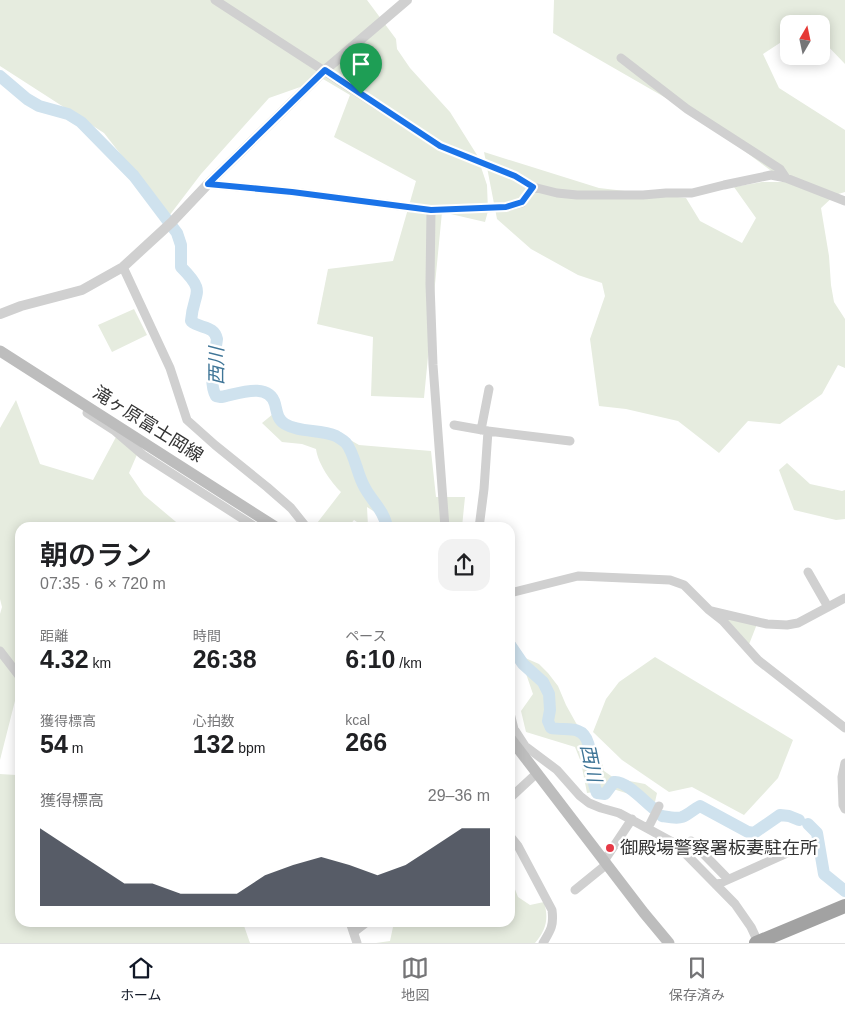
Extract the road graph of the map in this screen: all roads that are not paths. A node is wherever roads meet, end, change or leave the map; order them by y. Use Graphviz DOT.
graph roads {
  1 [pos="215,0"];
  2 [pos="407,0"];
  3 [pos="620,58"];
  4 [pos="325,70"];
  5 [pos="786,178"];
  6 [pos="208,184"];
  7 [pos="533,187"];
  8 [pos="845,201"];
  9 [pos="431,210"];
  10 [pos="123,267"];
  11 [pos="0,314"];
  12 [pos="0,351"];
  13 [pos="489,389"];
  14 [pos="87,413"];
  15 [pos="454,425"];
  16 [pos="485,431"];
  17 [pos="570,442"];
  18 [pos="241,522"];
  19 [pos="268,522"];
  20 [pos="302,522"];
  21 [pos="445,522"];
  22 [pos="480,522"];
  23 [pos="808,572"];
  24 [pos="515,592"];
  25 [pos="845,598"];
  26 [pos="828,607"];
  27 [pos="709,610"];
  28 [pos="0,651"];
  29 [pos="15,670"];
  30 [pos="845,728"];
  31 [pos="515,731"];
  32 [pos="515,742"];
  33 [pos="522,748"];
  34 [pos="845,764"];
  35 [pos="537,773"];
  36 [pos="515,793"];
  37 [pos="659,806"];
  38 [pos="845,809"];
  39 [pos="632,820"];
  40 [pos="648,828"];
  41 [pos="691,841"];
  42 [pos="515,842"];
  43 [pos="794,850"];
  44 [pos="606,862"];
  45 [pos="728,879"];
  46 [pos="716,885"];
  47 [pos="575,890"];
  48 [pos="840,908"];
  49 [pos="363,927"];
  50 [pos="354,939"];
  51 [pos="543,943"];
  52 [pos="669,943"];
  53 [pos="757,943"];
  1 -- 4 [label="street"];
  2 -- 4 [label="street"];
  3 -- 5 [label="street"];
  4 -- 6 [label="street"];
  4 -- 7 [label="street"];
  5 -- 7 [label="street"];
  5 -- 8 [label="street"];
  6 -- 9 [label="street"];
  6 -- 10 [label="street"];
  7 -- 9 [label="street"];
  9 -- 21 [label="street"];
  10 -- 11 [label="street"];
  10 -- 20 [label="street"];
  12 -- 19 [label="main road, 滝ヶ原富士岡線"];
  13 -- 16 [label="street"];
  14 -- 18 [label="street"];
  15 -- 16 [label="street"];
  16 -- 17 [label="street"];
  16 -- 22 [label="street"];
  23 -- 26 [label="street"];
  24 -- 27 [label="street"];
  25 -- 26 [label="street"];
  26 -- 27 [label="street"];
  27 -- 30 [label="street"];
  28 -- 29 [label="street"];
  31 -- 33 [label="street"];
  32 -- 33 [label="main road"];
  33 -- 35 [label="main road"];
  33 -- 39 [label="street"];
  34 -- 38 [label="street"];
  35 -- 36 [label="street"];
  35 -- 44 [label="main road"];
  37 -- 40 [label="street"];
  39 -- 40 [label="street"];
  39 -- 44 [label="street"];
  40 -- 46 [label="street"];
  41 -- 45 [label="street"];
  42 -- 51 [label="street"];
  43 -- 45 [label="street"];
  44 -- 47 [label="street"];
  44 -- 52 [label="main road"];
  45 -- 46 [label="street"];
  46 -- 53 [label="street"];
  48 -- 53 [label="highway"];
  49 -- 50 [label="street"];
}
